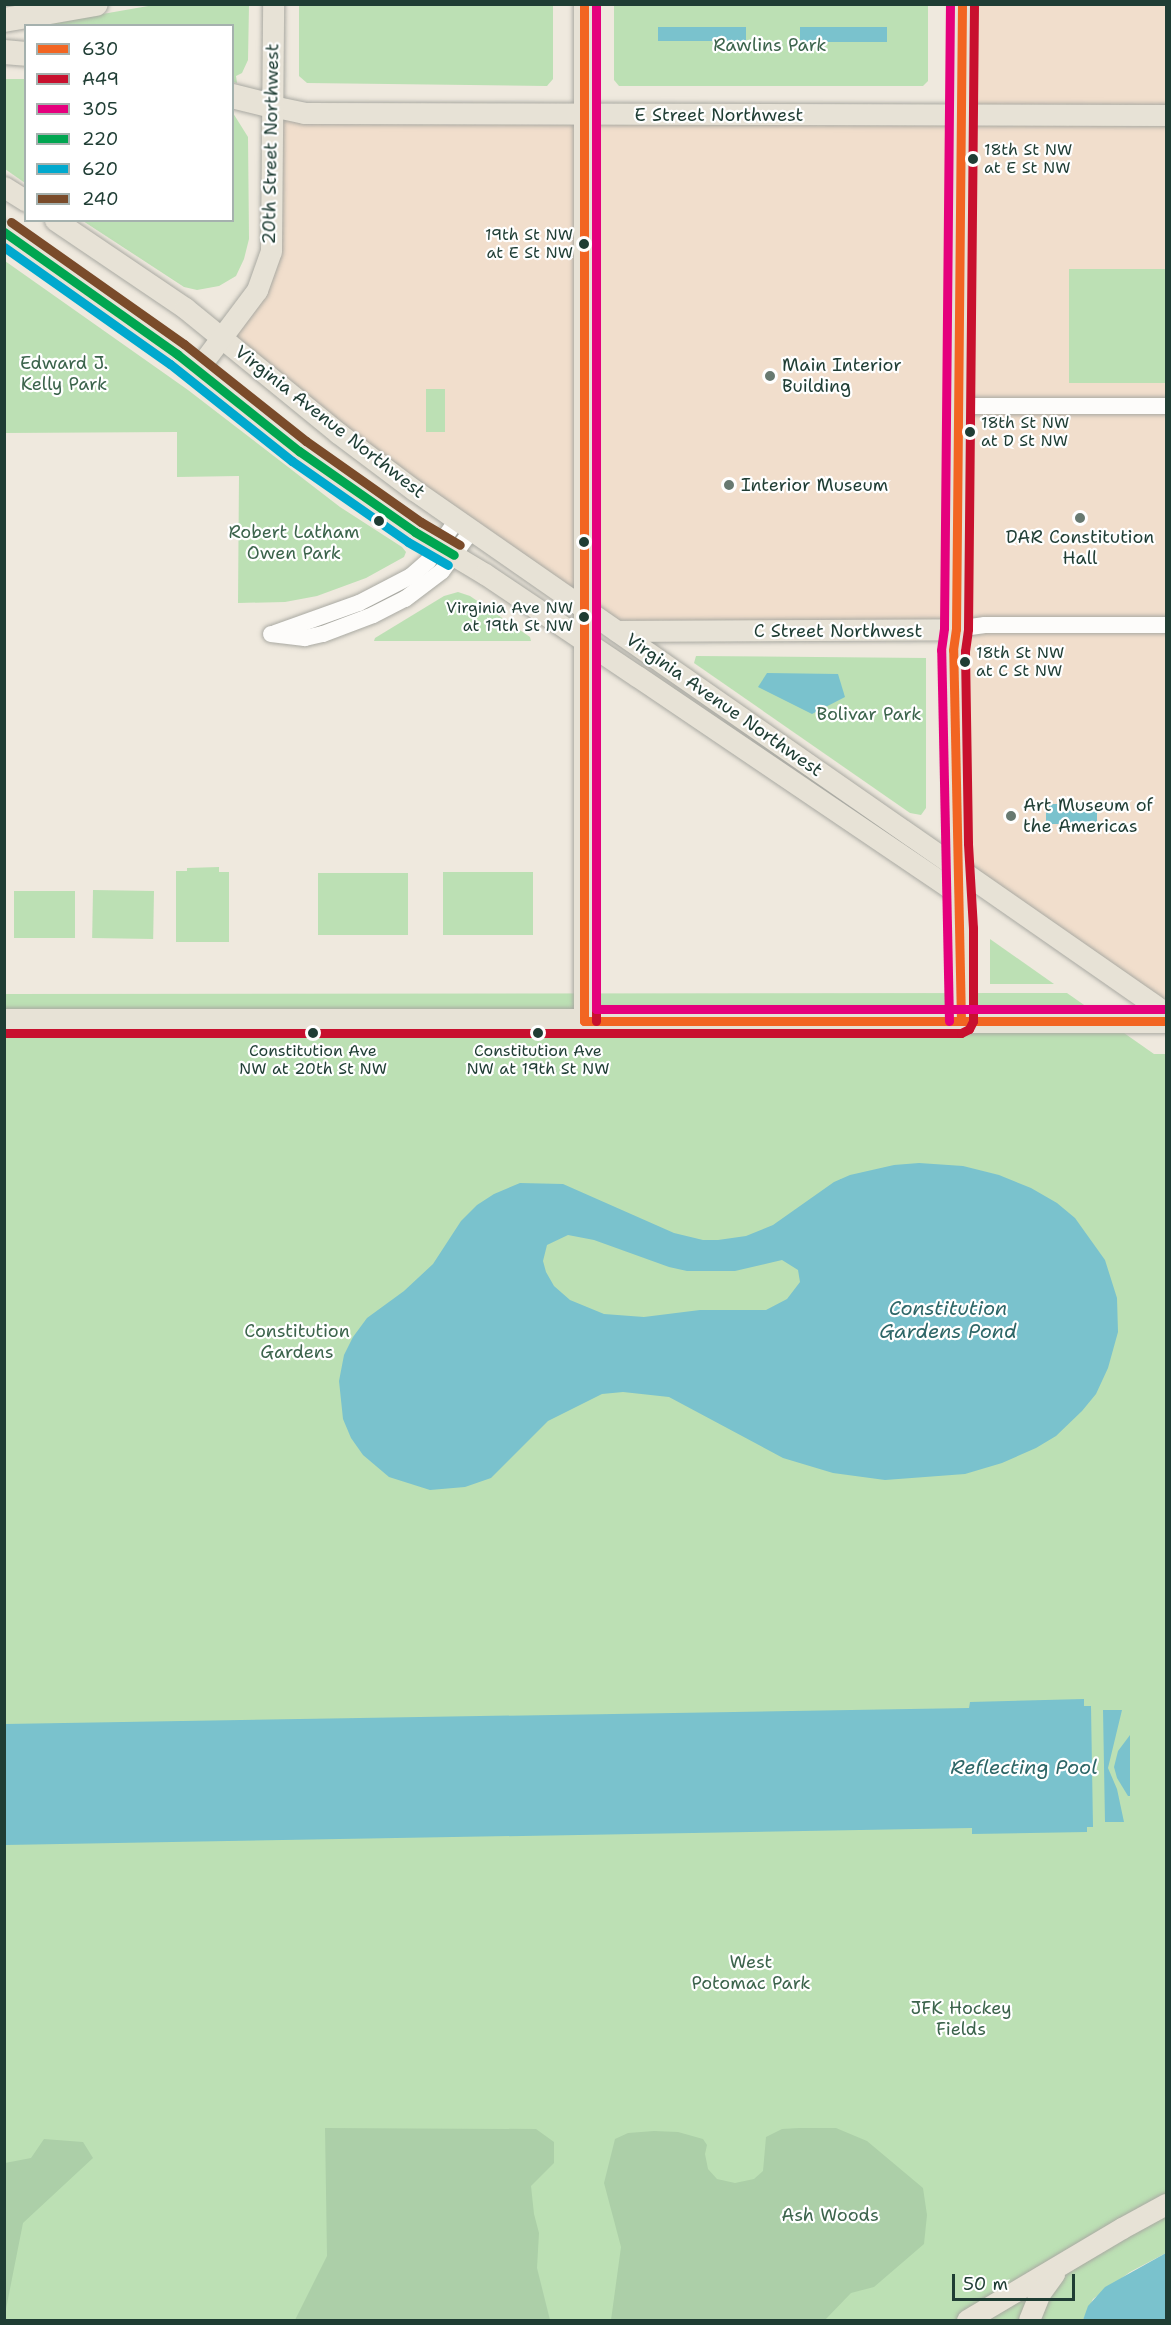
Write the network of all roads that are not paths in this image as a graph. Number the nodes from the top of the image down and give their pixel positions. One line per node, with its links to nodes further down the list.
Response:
1 (96, 4): 5 (highway)
2 (273, 4): 9 (main road, 20th Street Northwest)
3 (585, 4): 10 (main road)
4 (962, 4): 12 (main road)
5 (4, 20)
6 (4, 52): 7 (highway)
7 (24, 54)
8 (234, 96): 9 (highway)
9 (272, 106): 10 (main road, E Street Northwest); 17 (main road, 20th Street Northwest)
10 (584, 114): 12 (main road, E Street Northwest); 23 (main road)
11 (1167, 115): 12 (main road, E Street Northwest)
12 (962, 116): 19 (main road)
13 (4, 187): 14 (main road)
14 (24, 200)
15 (58, 222): 17 (main road, Virginia Avenue Northwest)
16 (4, 232): 18 (main road, Virginia Avenue Northwest)
17 (223, 338): 18 (main road, 20th Street Northwest); 21 (main road, Virginia Avenue Northwest)
18 (197, 370): 22 (main road, Virginia Avenue Northwest)
19 (958, 406): 20 (street); 25 (main road)
20 (1167, 406)
21 (464, 525): 22 (street); 23 (main road, Virginia Avenue Northwest)
22 (447, 551): 22 (street); 27 (main road, Virginia Avenue Northwest)
23 (583, 607): 26 (main road, Virginia Avenue Northwest); 27 (main road)
24 (1167, 625): 25 (street, C Street Northwest)
25 (956, 629): 26 (main road, C Street Northwest); 28 (main road)
26 (617, 631): 28 (main road, Virginia Avenue Northwest)
27 (583, 640): 29 (main road, Virginia Avenue Northwest); 32 (main road)
28 (957, 867): 29 (main road); 30 (main road, Virginia Avenue Northwest)
29 (959, 894): 33 (main road)
30 (1167, 1013)
31 (4, 1021): 32 (highway)
32 (584, 1021): 33 (highway)
33 (961, 1021): 34 (highway)
34 (1167, 1021)
35 (1167, 2204): 36 (main road)
36 (1064, 2263): 37 (main road); 38 (main road)
37 (968, 2320)
38 (1029, 2320)

